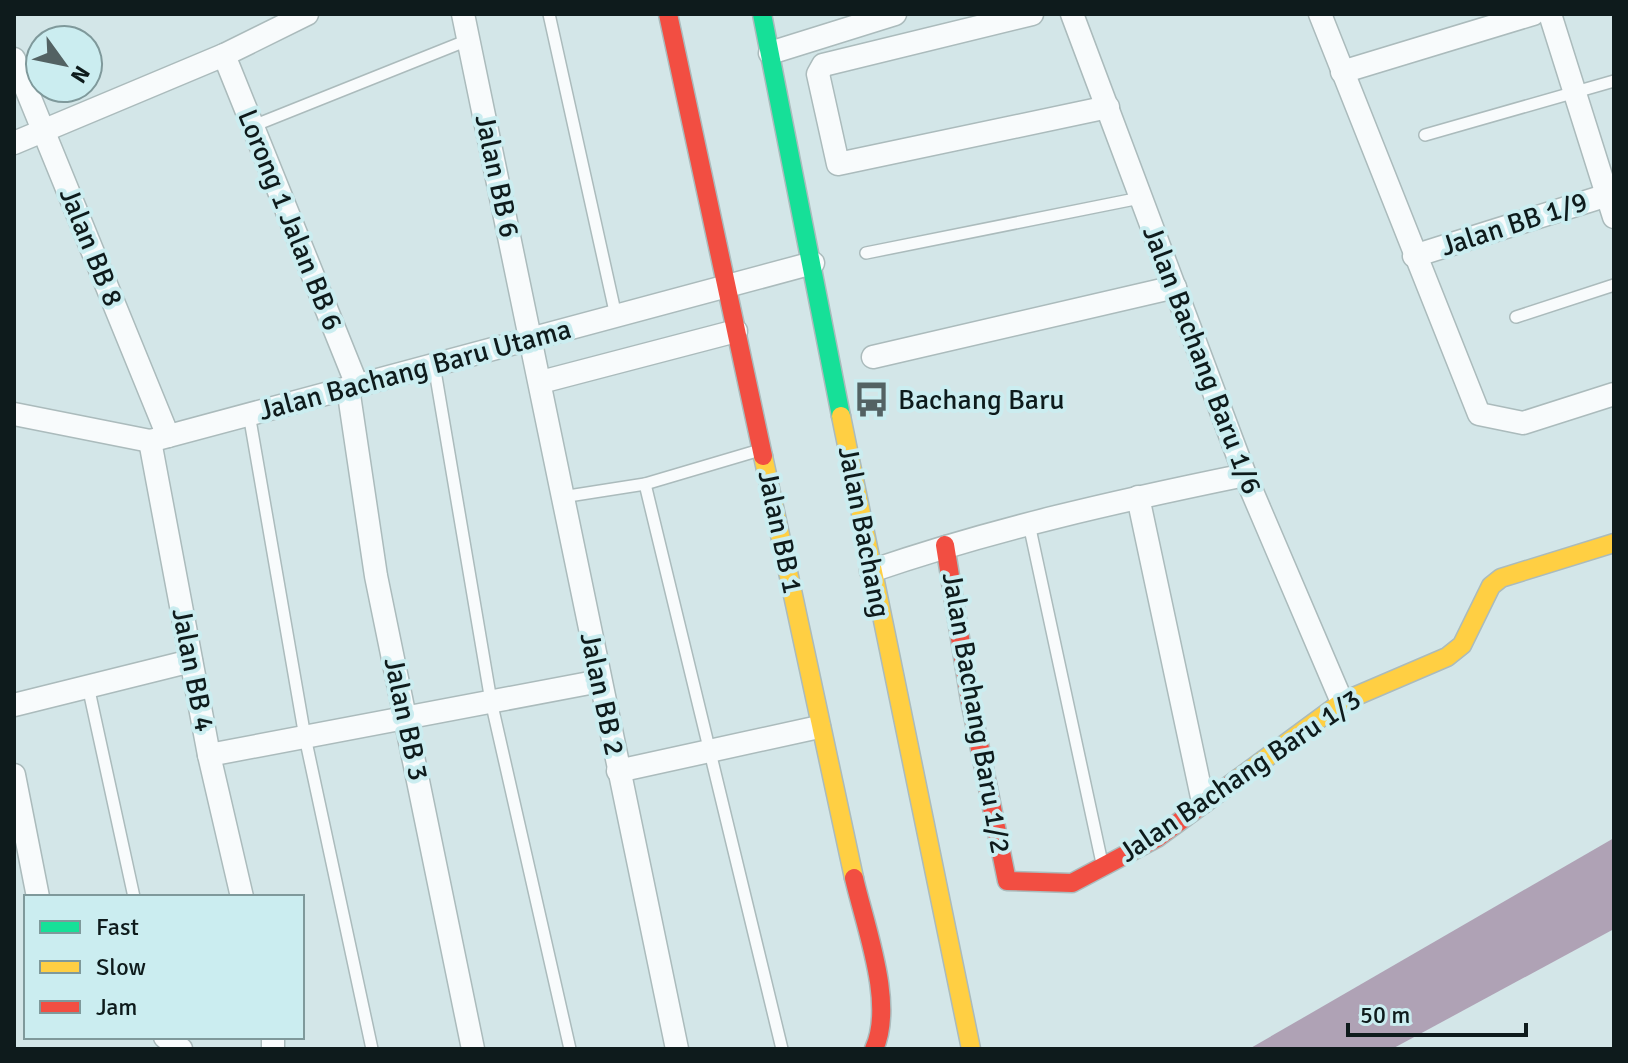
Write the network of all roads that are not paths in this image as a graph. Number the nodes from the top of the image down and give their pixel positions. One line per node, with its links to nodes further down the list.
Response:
1 (307, 14): 14 (street)
2 (463, 14): 12 (street, Jalan BB 6)
3 (549, 14): 33 (lane)
4 (668, 14): 30 (street, Jalan BB 1)
5 (762, 14): 13 (street, Jalan Bachang)
6 (895, 14): 13 (street)
7 (1032, 14): 19 (street)
8 (1072, 14): 19 (street, Jalan Bachang Baru 1/6)
9 (1320, 14): 16 (street)
10 (1533, 14): 16 (street)
11 (1550, 14): 18 (street)
12 (468, 40): 20 (lane); 36 (street, Jalan BB 6)
13 (770, 53): 29 (street, Jalan Bachang)
14 (224, 55): 20 (street, Lorong 1 Jalan BB 6); 21 (street)
15 (14, 59): 21 (street, Jalan BB 8)
16 (1342, 72): 28 (street)
17 (1614, 81): 18 (lane)
18 (1574, 92): 22 (lane); 24 (street)
19 (1108, 107): 25 (street, Jalan Bachang Baru 1/6)
20 (253, 126): 40 (street, Lorong 1 Jalan BB 6)
21 (44, 131): 23 (street); 44 (street, Jalan BB 8)
22 (1425, 135)
23 (14, 143)
24 (1610, 194): 26 (street); 28 (street, Jalan BB 1/9)
25 (1140, 198): 27 (lane); 32 (street, Jalan Bachang Baru 1/6)
26 (1614, 217)
27 (866, 253)
28 (1414, 256): 41 (street)
29 (813, 263): 30 (street, Jalan Bachang Baru Utama); 53 (street, Jalan Bachang)
30 (729, 285): 33 (street, Jalan Bachang Baru Utama); 35 (street, Jalan BB 1)
31 (1614, 285): 34 (lane)
32 (1175, 287): 37 (street); 46 (street, Jalan Bachang Baru 1/6)
33 (616, 316): 36 (street, Jalan Bachang Baru Utama)
34 (1516, 317)
35 (736, 331): 39 (street); 45 (street, Jalan BB 1)
36 (532, 338): 38 (street, Jalan Bachang Baru Utama); 39 (street, Jalan BB 2)
37 (873, 357)
38 (434, 365): 40 (street, Jalan Bachang Baru Utama); 57 (lane)
39 (541, 382): 48 (street, Jalan BB 2)
40 (352, 387): 43 (street, Jalan Bachang Baru Utama); 60 (street, Jalan BB 3)
41 (1614, 394)
42 (14, 414): 44 (street, Jalan Bachang Baru Utama)
43 (249, 414): 44 (street, Jalan Bachang Baru Utama); 62 (lane)
44 (159, 439): 54 (street, Jalan BB 4)
45 (762, 450): 47 (lane); 61 (street, Jalan BB 1)
46 (1245, 475): 49 (street); 58 (street, Jalan Bachang Baru 1/6)
47 (645, 484): 48 (lane); 63 (lane)
48 (562, 497): 55 (street, Jalan BB 2)
49 (1138, 497): 50 (street); 67 (street)
50 (1029, 524): 52 (street); 68 (lane)
51 (1614, 543): 58 (street, Jalan Bachang Baru 1/3)
52 (945, 545): 53 (street); 69 (street, Jalan Bachang Baru 1/2)
53 (871, 571): 79 (street, Jalan Bachang)
54 (191, 661): 56 (street); 64 (street, Jalan BB 4)
55 (600, 681): 57 (street); 65 (street, Jalan BB 2)
56 (88, 686): 59 (street); 71 (lane)
57 (491, 701): 60 (street); 75 (lane)
58 (1342, 702): 67 (street, Jalan Bachang Baru 1/3)
59 (14, 705)
60 (405, 718): 62 (street); 74 (street, Jalan BB 3)
61 (819, 727): 63 (street); 78 (street, Jalan BB 1)
62 (305, 737): 64 (street); 73 (lane)
63 (712, 750): 65 (street); 77 (lane)
64 (209, 755): 72 (street, Jalan BB 4)
65 (618, 771): 76 (street, Jalan BB 2)
66 (14, 775): 70 (street)
67 (1203, 802): 68 (street, Jalan Bachang Baru 1/3)
68 (1103, 867): 69 (street, Jalan Bachang Baru 1/3)
69 (1007, 881)
70 (38, 895)
71 (134, 895)
72 (242, 895)
73 (372, 1049)
74 (473, 1049)
75 (570, 1049)
76 (677, 1049)
77 (782, 1049)
78 (874, 1049)
79 (971, 1049)

